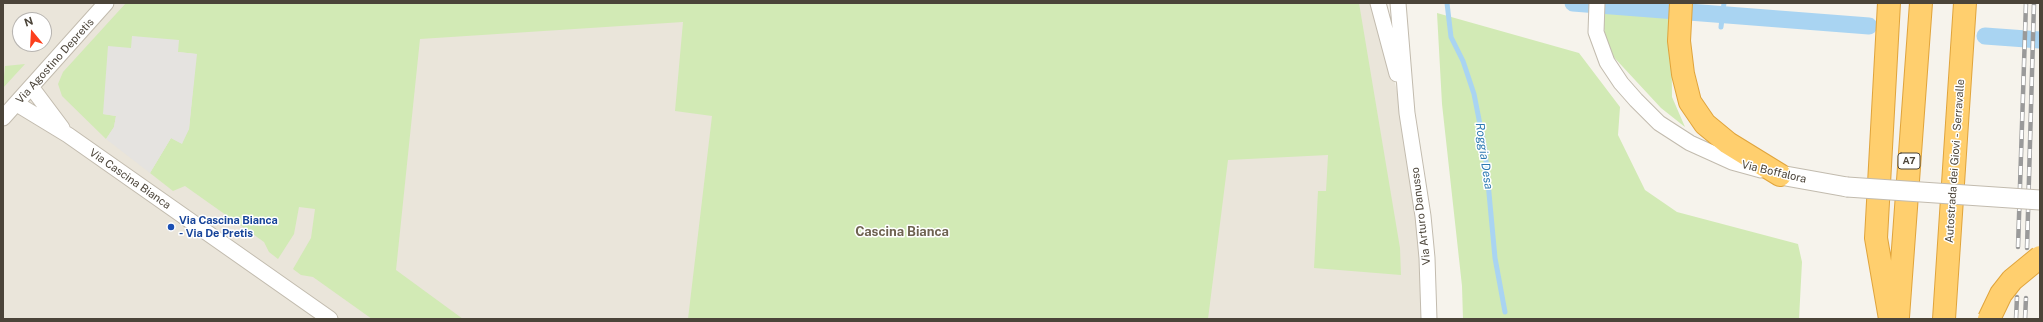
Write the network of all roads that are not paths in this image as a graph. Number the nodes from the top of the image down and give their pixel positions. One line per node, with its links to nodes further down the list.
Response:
1 (106, 3): 9 (street, Via Agostino Depretis)
2 (1378, 3): 11 (street, Via Arturo Danusso)
3 (1398, 3): 11 (street, Via Arturo Danusso)
4 (1597, 3): 14 (street, Via Boffalora)
5 (1681, 3): 14 (highway)
6 (1889, 3): 19 (highway)
7 (1921, 3): 20 (highway, A7)
8 (1965, 3): 21 (highway, Autostrada dei Giovi - Serravalle)
9 (32, 88): 10 (street, Via Agostino Depretis); 13 (street, Via Cascina Bianca)
10 (17, 104): 12 (street, Via Agostino Depretis); 13 (street, Via Cascina Bianca)
11 (1407, 113): 18 (street, Via Arturo Danusso)
12 (3, 118)
13 (68, 135): 17 (street, Via Cascina Bianca)
14 (1780, 175): 15 (street, Via Boffalora, bridge)
15 (2040, 200)
16 (2040, 257): 22 (highway, bridge)
17 (330, 319)
18 (1428, 319)
19 (1890, 319)
20 (1898, 319)
21 (1944, 319)
22 (1989, 319)

